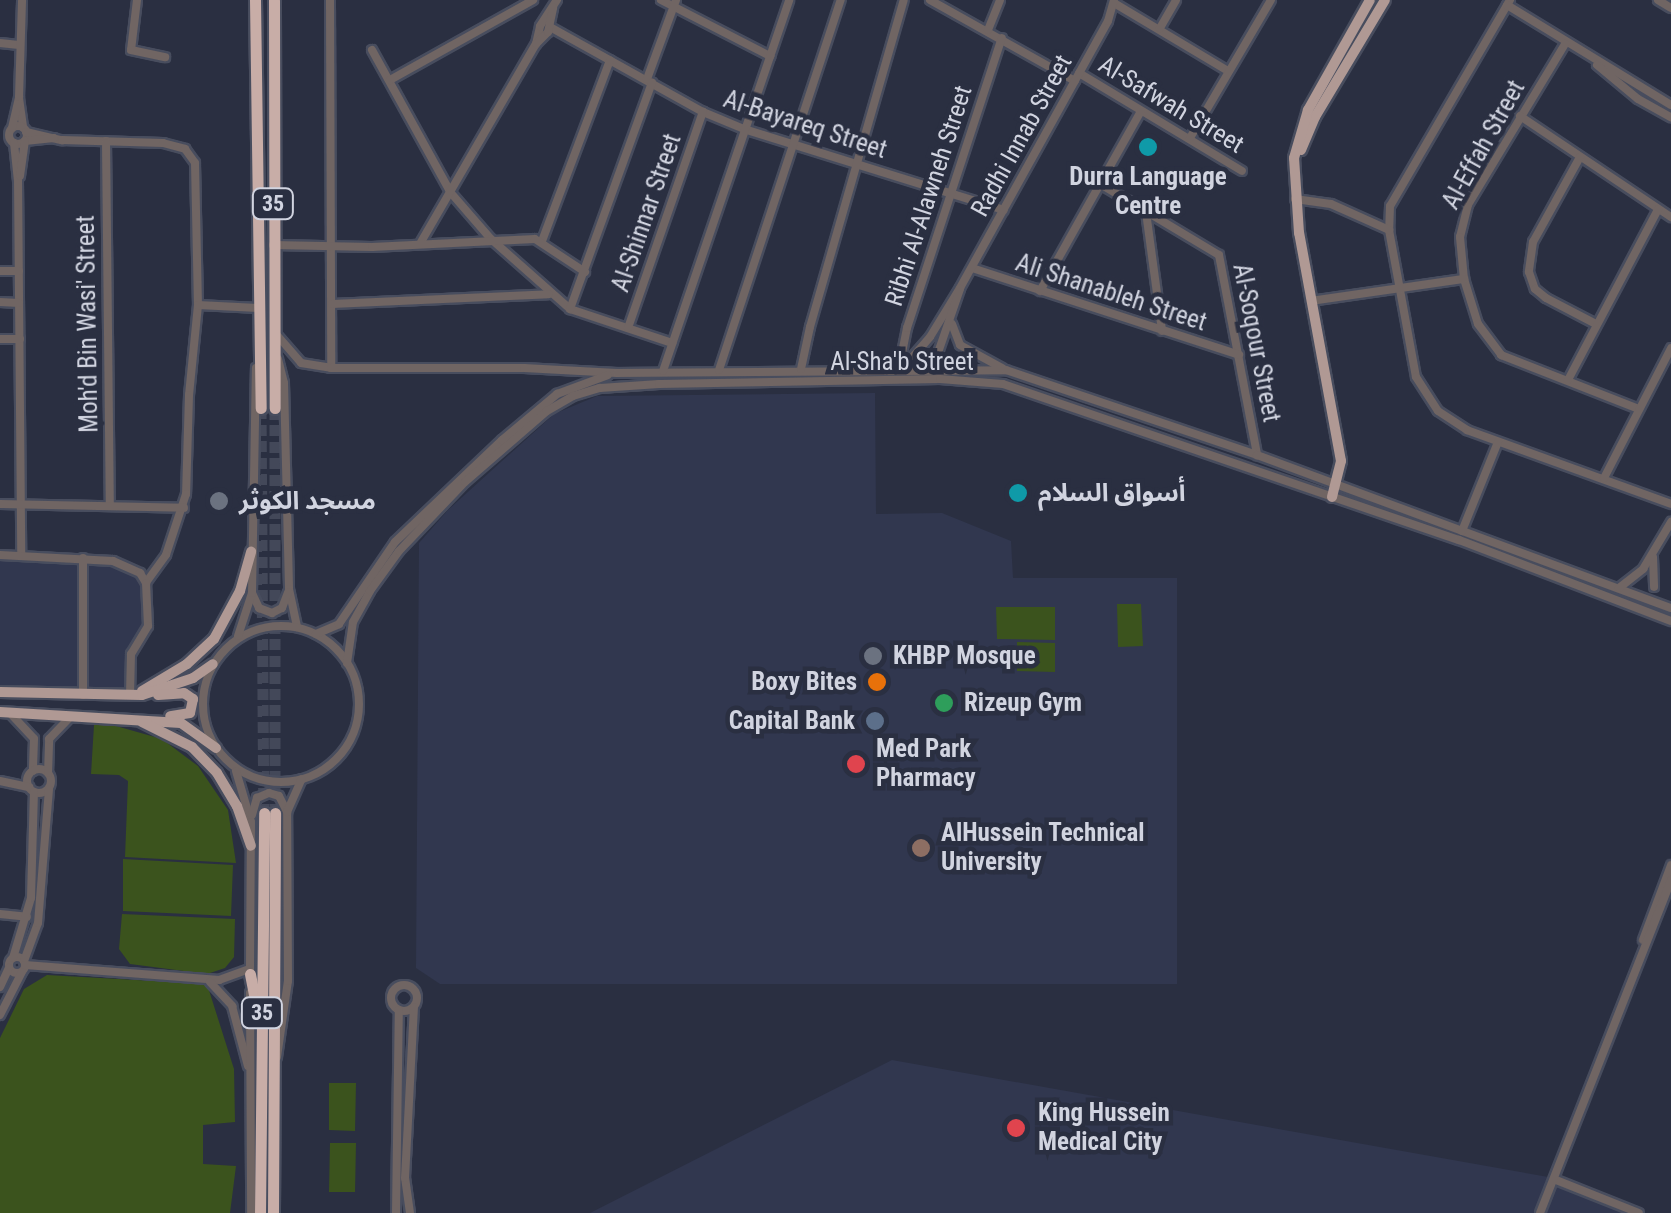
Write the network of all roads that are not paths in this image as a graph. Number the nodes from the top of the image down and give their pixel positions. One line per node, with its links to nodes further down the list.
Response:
1 (22, 0): 32 (street)
2 (137, 0): 35 (street)
3 (254, 0): 90 (highway, 35)
4 (274, 0): 74 (highway, 35)
5 (330, 0): 75 (street)
6 (532, 0): 22 (street); 22 (street); 40 (street)
7 (660, 0): 21 (street)
8 (788, 0): 34 (street)
9 (841, 0): 56 (street)
10 (904, 0): 58 (street)
11 (930, 0): 27 (street, Al-Safwah Street)
12 (1000, 0): 27 (street)
13 (1134, 0): 24 (street)
14 (1176, 0): 26 (street)
15 (1272, 0): 38 (street)
16 (1370, 0): 59 (main road)
17 (1385, 0): 59 (main road)
18 (1658, 0): 23 (street)
19 (1114, 1): 24 (street); 39 (street, Radhi Innab Street)
20 (1509, 2): 31 (street); 70 (street)
21 (674, 4): 34 (street); 41 (street)
22 (553, 6): 25 (street); 30 (street)
23 (1671, 8)
24 (1128, 10): 26 (street)
25 (550, 28): 30 (street); 37 (street, Al-Bayareq Street)
26 (1160, 28): 38 (street)
27 (988, 30): 28 (street, Al-Safwah Street)
28 (1002, 38): 39 (street, Al-Safwah Street); 64 (street, Ribhi Al-Alawneh Street)
29 (0, 43): 32 (street)
30 (536, 44): 63 (street)
31 (1565, 44): 36 (street); 46 (street, Al-Effah Street)
32 (19, 45): 42 (street)
33 (372, 50): 40 (street)
34 (770, 56): 49 (street)
35 (165, 57)
36 (1590, 59): 43 (street); 47 (street)
37 (610, 60): 41 (street, Al-Bayareq Street); 72 (street)
38 (1228, 71): 52 (street)
39 (1077, 77): 44 (street, Al-Safwah Street); 67 (street, Radhi Innab Street)
40 (390, 80): 63 (street)
41 (649, 81): 45 (street, Al-Bayareq Street); 79 (street)
42 (19, 97): 48 (street); 51 (street)
43 (1671, 105)
44 (1142, 111): 52 (street, Al-Safwah Street); 62 (street)
45 (704, 112): 49 (street, Al-Bayareq Street); 94 (street, Al-Shinnar Street)
46 (1520, 116): 57 (street); 80 (street, Al-Effah Street)
47 (1671, 118)
48 (12, 129): 50 (street); 51 (street); 54 (street)
49 (744, 129): 56 (street, Al-Bayareq Street); 99 (street)
50 (0, 132)
51 (25, 135): 54 (street); 55 (street); 61 (street)
52 (1190, 138): 60 (street, Al-Safwah Street)
53 (0, 140): 54 (street)
54 (12, 142): 61 (street)
55 (106, 142): 89 (street); 127 (street, Moh'd Bin Wasi' Street)
56 (793, 144): 58 (street, Al-Bayareq Street); 107 (street)
57 (1580, 157): 66 (street); 93 (street)
58 (857, 164): 64 (street, Al-Bayareq Street); 109 (street)
59 (1295, 165): 65 (main road)
60 (1242, 171)
61 (18, 180): 78 (street)
62 (1102, 184): 68 (street, Al-Soqour Street); 83 (street)
63 (451, 192): 71 (street); 73 (street)
64 (950, 193): 67 (street, Al-Bayareq Street); 106 (street, Ribhi Al-Alawneh Street)
65 (1294, 199): 70 (street); 85 (main road)
66 (1658, 208): 69 (street); 93 (street)
67 (1004, 210): 76 (street, Radhi Innab Street)
68 (1146, 212): 95 (street); 103 (street, Al-Soqour Street)
69 (1671, 216)
70 (1389, 230): 82 (street)
71 (491, 238): 72 (street); 73 (street); 84 (street)
72 (542, 241): 79 (street)
73 (421, 242): 75 (street)
74 (278, 244): 75 (street); 96 (highway, 35)
75 (332, 246): 88 (street)
76 (972, 268): 81 (street, Radhi Innab Street); 83 (street, Ali Shanableh Street)
77 (0, 271): 78 (street)
78 (19, 271): 87 (street)
79 (585, 272): 91 (street)
80 (1464, 279): 82 (street); 114 (street, Al-Effah Street)
81 (960, 288): 92 (street, Radhi Innab Street); 106 (street, Radhi Innab Street)
82 (1399, 290): 85 (street); 119 (street)
83 (1040, 291): 95 (street, Ali Shanableh Street)
84 (549, 294): 88 (street); 91 (street)
85 (1311, 301): 122 (main road)
86 (0, 302): 87 (street)
87 (19, 302): 98 (street)
88 (332, 304): 105 (street)
89 (198, 305): 90 (street); 128 (street)
90 (258, 308): 101 (highway, 35)
91 (570, 309): 94 (street)
92 (952, 318): 104 (street, Radhi Innab Street); 110 (street)
93 (1596, 324): 114 (street)
94 (628, 328): 99 (street)
95 (1162, 331): 103 (street, Ali Shanableh Street)
96 (276, 334): 102 (highway, 35); 105 (street, Al-Sha'b Street)
97 (0, 339): 98 (street)
98 (20, 339): 125 (street)
99 (672, 343): 111 (street)
100 (1671, 348): 118 (street)
101 (260, 354): 116 (highway, 35); 132 (street)
102 (276, 354): 117 (highway, 35); 140 (street)
103 (1239, 356): 120 (street, Al-Soqour Street)
104 (933, 367): 106 (street, Al-Sha'b Street); 110 (street, Al-Sha'b Street); 113 (street, Radhi Innab Street)
105 (331, 368): 112 (street, Al-Sha'b Street)
106 (901, 368): 109 (street, Al-Sha'b Street)
107 (719, 370): 108 (street, Al-Sha'b Street); 111 (street, Al-Sha'b Street)
108 (751, 370): 109 (street, Al-Sha'b Street); 115 (street)
109 (802, 370)
110 (1006, 370): 120 (street, Al-Sha'b Street)
111 (662, 371): 112 (street, Al-Sha'b Street)
112 (617, 373): 145 (street, Al-Sha'b Street)
113 (930, 380): 115 (street, Al-Sha'b Street); 123 (street, Al-Sha'b Street)
114 (1568, 380): 118 (street, Al-Effah Street)
115 (751, 384): 147 (street, Al-Sha'b Street)
116 (261, 408)
117 (275, 408)
118 (1639, 409): 121 (street)
119 (1498, 442): 121 (street); 130 (street)
120 (1257, 455): 122 (street, Al-Sha'b Street)
121 (1604, 478): 126 (street)
122 (1336, 485): 123 (main road); 130 (street, Al-Sha'b Street)
123 (1332, 497): 131 (street, Al-Sha'b Street)
124 (0, 504): 125 (street)
125 (22, 504): 127 (street); 135 (street)
126 (1671, 504)
127 (110, 506): 128 (street)
128 (184, 508): 137 (street)
129 (1671, 522): 133 (street)
130 (1462, 530): 131 (street); 139 (street, Al-Sha'b Street)
131 (1459, 540): 143 (street, Al-Sha'b Street)
132 (251, 552): 141 (street); 150 (main road)
133 (1653, 554): 138 (street); 139 (street)
134 (0, 555): 135 (street)
135 (21, 555): 136 (street)
136 (83, 558): 137 (street); 151 (street)
137 (146, 582): 150 (street)
138 (1654, 587)
139 (1619, 588): 142 (street, Al-Sha'b Street)
140 (289, 589): 141 (street); 144 (street)
141 (252, 593): 146 (street)
142 (1671, 608)
143 (1671, 621)
144 (297, 628): 145 (street); 146 (street)
145 (316, 634): 147 (street)
146 (231, 643): 148 (street)
147 (348, 663): 160 (street)
148 (213, 664): 150 (main road); 156 (street)
149 (0, 692): 151 (main road)
150 (135, 695): 151 (main road); 154 (main road)
151 (84, 696)
152 (5, 712): 153 (main road); 158 (street)
153 (72, 715): 154 (main road); 159 (street)
154 (102, 716): 155 (main road)
155 (132, 719): 156 (main road); 166 (main road)
156 (216, 748): 157 (street)
157 (234, 767): 160 (street); 165 (street)
158 (30, 773): 159 (street); 161 (street); 163 (street)
159 (48, 773): 162 (street)
160 (302, 780): 164 (street)
161 (4, 781): 163 (street)
162 (49, 789): 163 (street); 172 (street)
163 (31, 790): 170 (street)
164 (275, 813): 165 (street); 179 (highway, 35); 183 (highway, 35)
165 (251, 822): 166 (street)
166 (251, 846): 173 (street)
167 (1671, 865): 180 (street)
168 (1671, 880): 180 (street)
169 (0, 914): 170 (street)
170 (28, 917): 171 (street)
171 (7, 964): 172 (street); 172 (street); 175 (street)
172 (23, 966): 174 (street); 178 (street)
173 (250, 972): 174 (street); 179 (highway)
174 (201, 978): 179 (street)
175 (0, 987)
176 (414, 1007): 177 (street); 177 (street); 185 (street)
177 (399, 1010): 184 (street)
178 (0, 1015)
179 (256, 1068): 181 (street); 182 (highway, 35)
180 (1553, 1182): 186 (street); 187 (street); 188 (street)
181 (250, 1213)
182 (260, 1213)
183 (273, 1213)
184 (396, 1213)
185 (410, 1213)
186 (1540, 1213)
187 (1628, 1213)
188 (1638, 1213)

